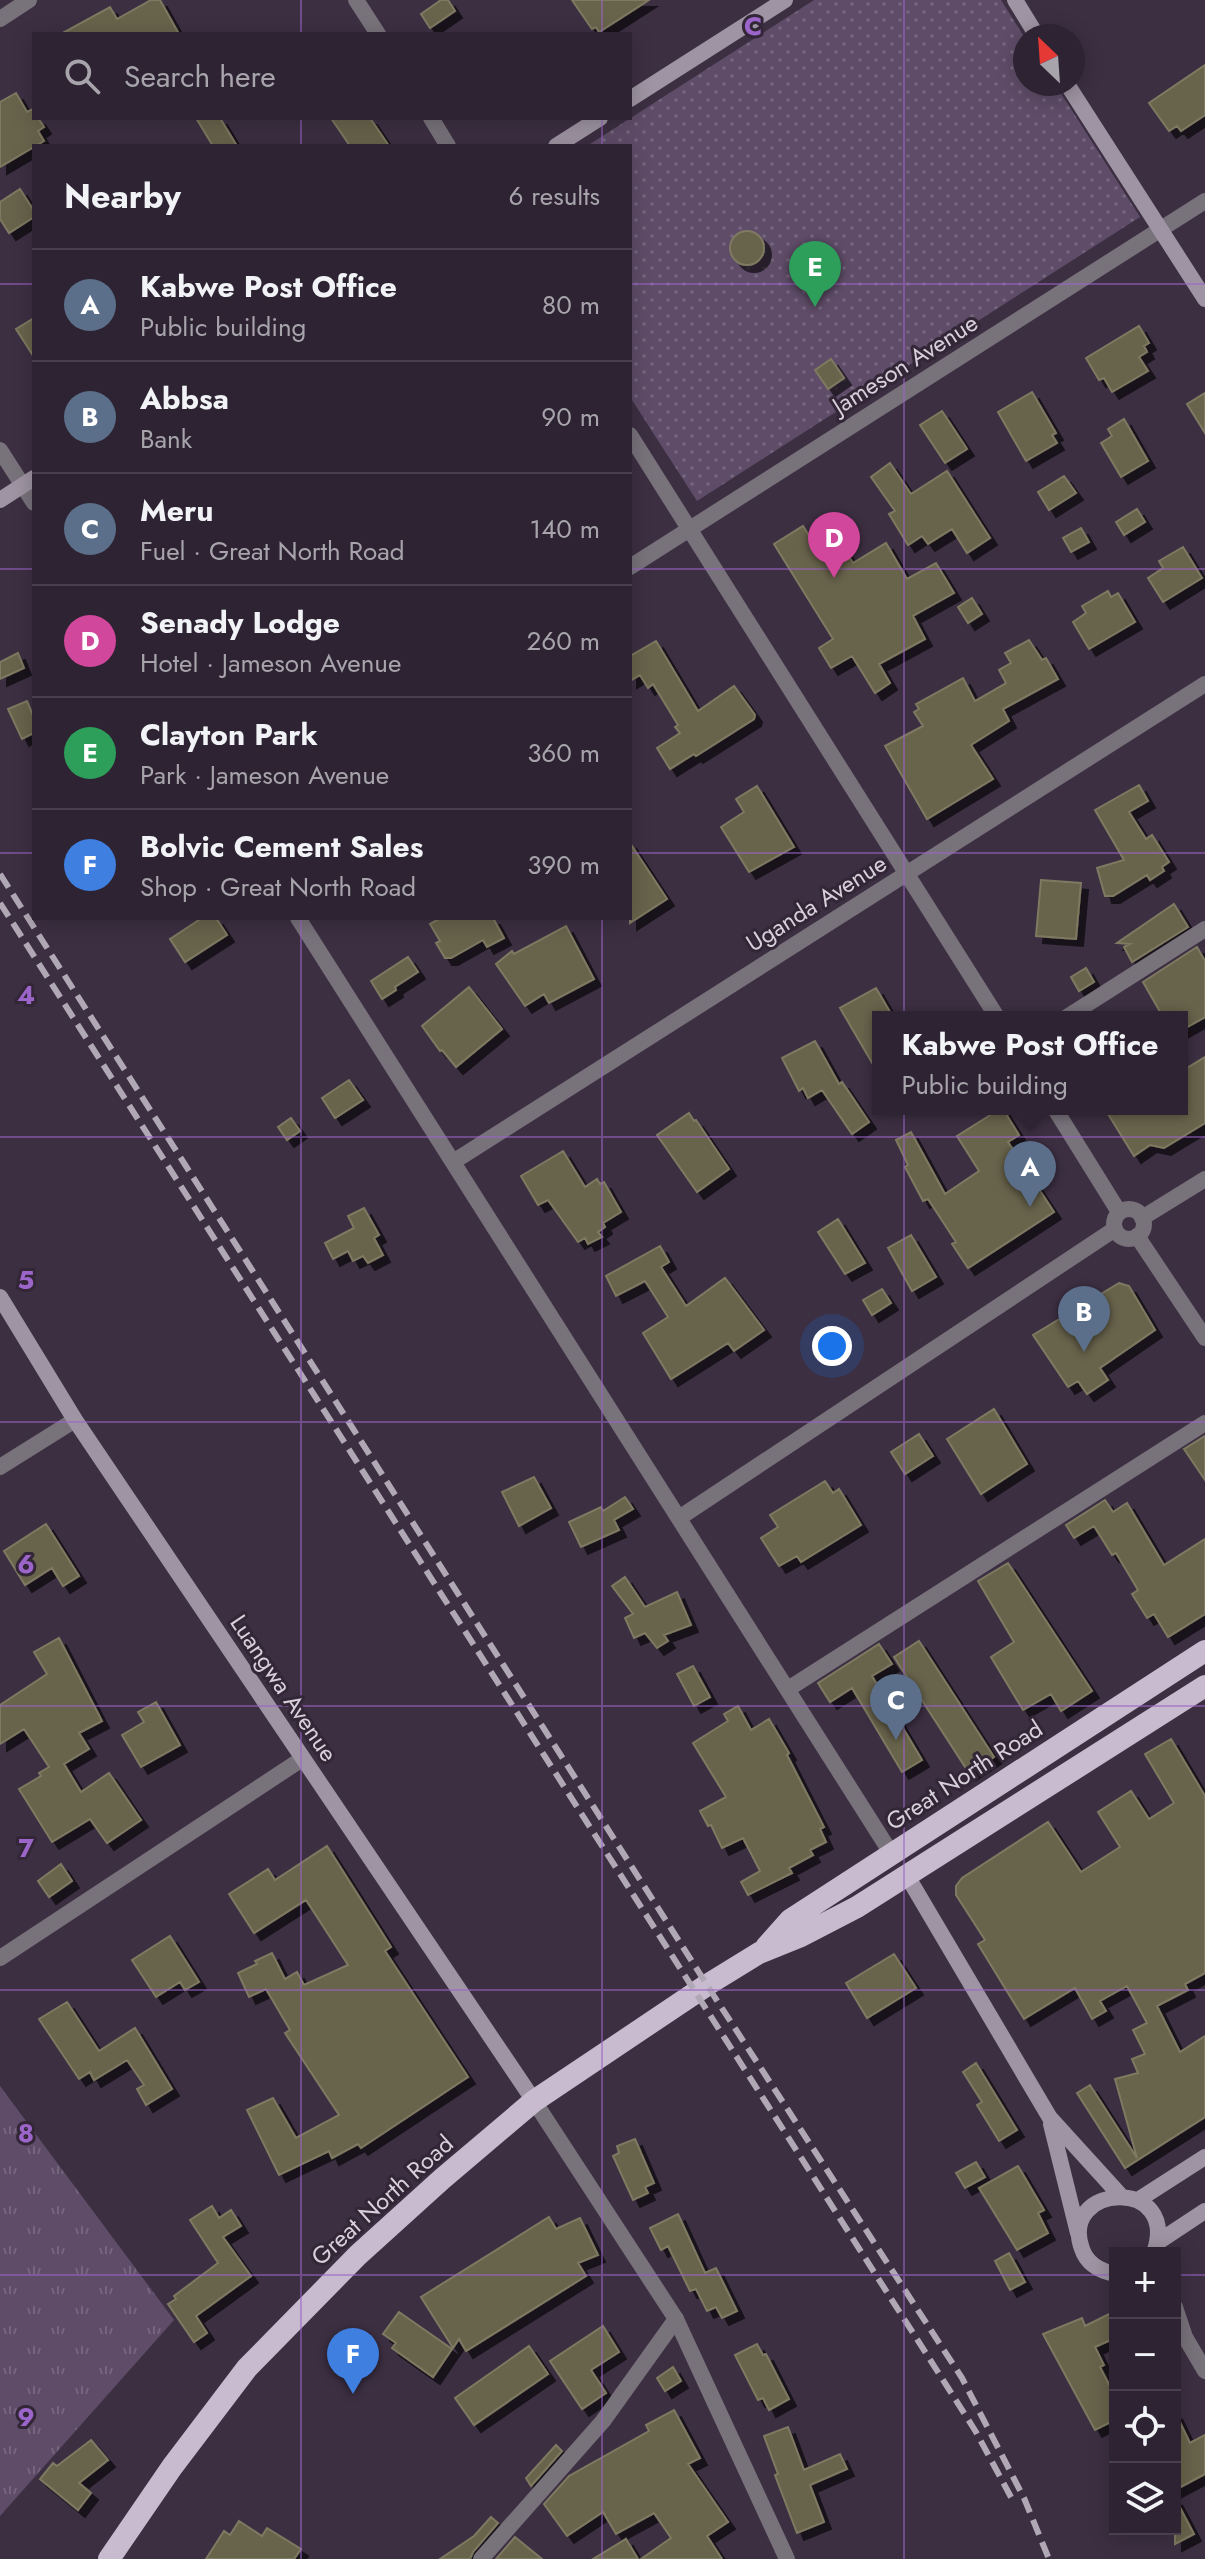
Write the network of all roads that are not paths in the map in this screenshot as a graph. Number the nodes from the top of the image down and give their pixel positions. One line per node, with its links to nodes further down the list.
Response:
1 (29, 0): 5 (street)
2 (356, 0): 7 (street)
3 (785, 0): 9 (main road)
4 (1015, 0): 6 (main road)
5 (0, 19)
6 (1030, 24)
7 (377, 32)
8 (1075, 96): 15 (main road)
9 (632, 98)
10 (432, 120): 12 (street)
11 (597, 120): 13 (main road)
12 (447, 144)
13 (559, 144)
14 (1205, 201): 15 (street, Jameson Avenue)
15 (1159, 230): 16 (main road); 21 (street, Jameson Avenue)
16 (1205, 299)
17 (632, 438): 21 (street)
18 (0, 450): 19 (street)
19 (28, 482): 20 (main road)
20 (0, 500)
21 (689, 529): 22 (street, Jameson Avenue); 24 (street)
22 (632, 566)
23 (1205, 684): 24 (street, Uganda Avenue)
24 (907, 874): 27 (street); 30 (street, Uganda Avenue)
25 (299, 920): 30 (street)
26 (1205, 929): 28 (street)
27 (993, 1011)
28 (1076, 1011)
29 (1059, 1115): 32 (street)
30 (453, 1162): 41 (street)
31 (1205, 1179): 33 (street)
32 (1119, 1212): 33 (street); 34 (street)
33 (1142, 1218): 35 (street)
34 (1115, 1229): 35 (street); 41 (street)
35 (1137, 1236): 37 (street)
36 (0, 1297): 38 (main road, Luangwa Avenue)
37 (1205, 1338)
38 (75, 1420): 40 (street); 45 (main road, Luangwa Avenue)
39 (1205, 1423): 44 (street)
40 (0, 1467)
41 (679, 1518): 44 (street)
42 (1205, 1651): 46 (highway, Great North Road)
43 (1205, 1686): 47 (highway, Great North Road)
44 (788, 1689): 46 (street)
45 (302, 1759): 49 (street); 50 (main road, Luangwa Avenue)
46 (891, 1853): 48 (highway, Great North Road)
47 (906, 1874): 48 (highway, Great North Road); 51 (main road)
48 (759, 1953): 50 (highway, Great North Road)
49 (0, 1958)
50 (534, 2101): 60 (street); 63 (highway, Great North Road)
51 (1050, 2118): 53 (main road); 56 (main road)
52 (1205, 2157): 54 (main road)
53 (1120, 2195): 54 (main road); 56 (main road)
54 (1138, 2200): 57 (main road)
55 (1205, 2211): 58 (main road)
56 (1079, 2238): 59 (main road)
57 (1157, 2247)
58 (1160, 2247)
59 (1109, 2272)
60 (676, 2319): 64 (street); 65 (street)
61 (1181, 2334): 62 (street)
62 (1205, 2371)
63 (109, 2559)
64 (481, 2559)
65 (787, 2559)

